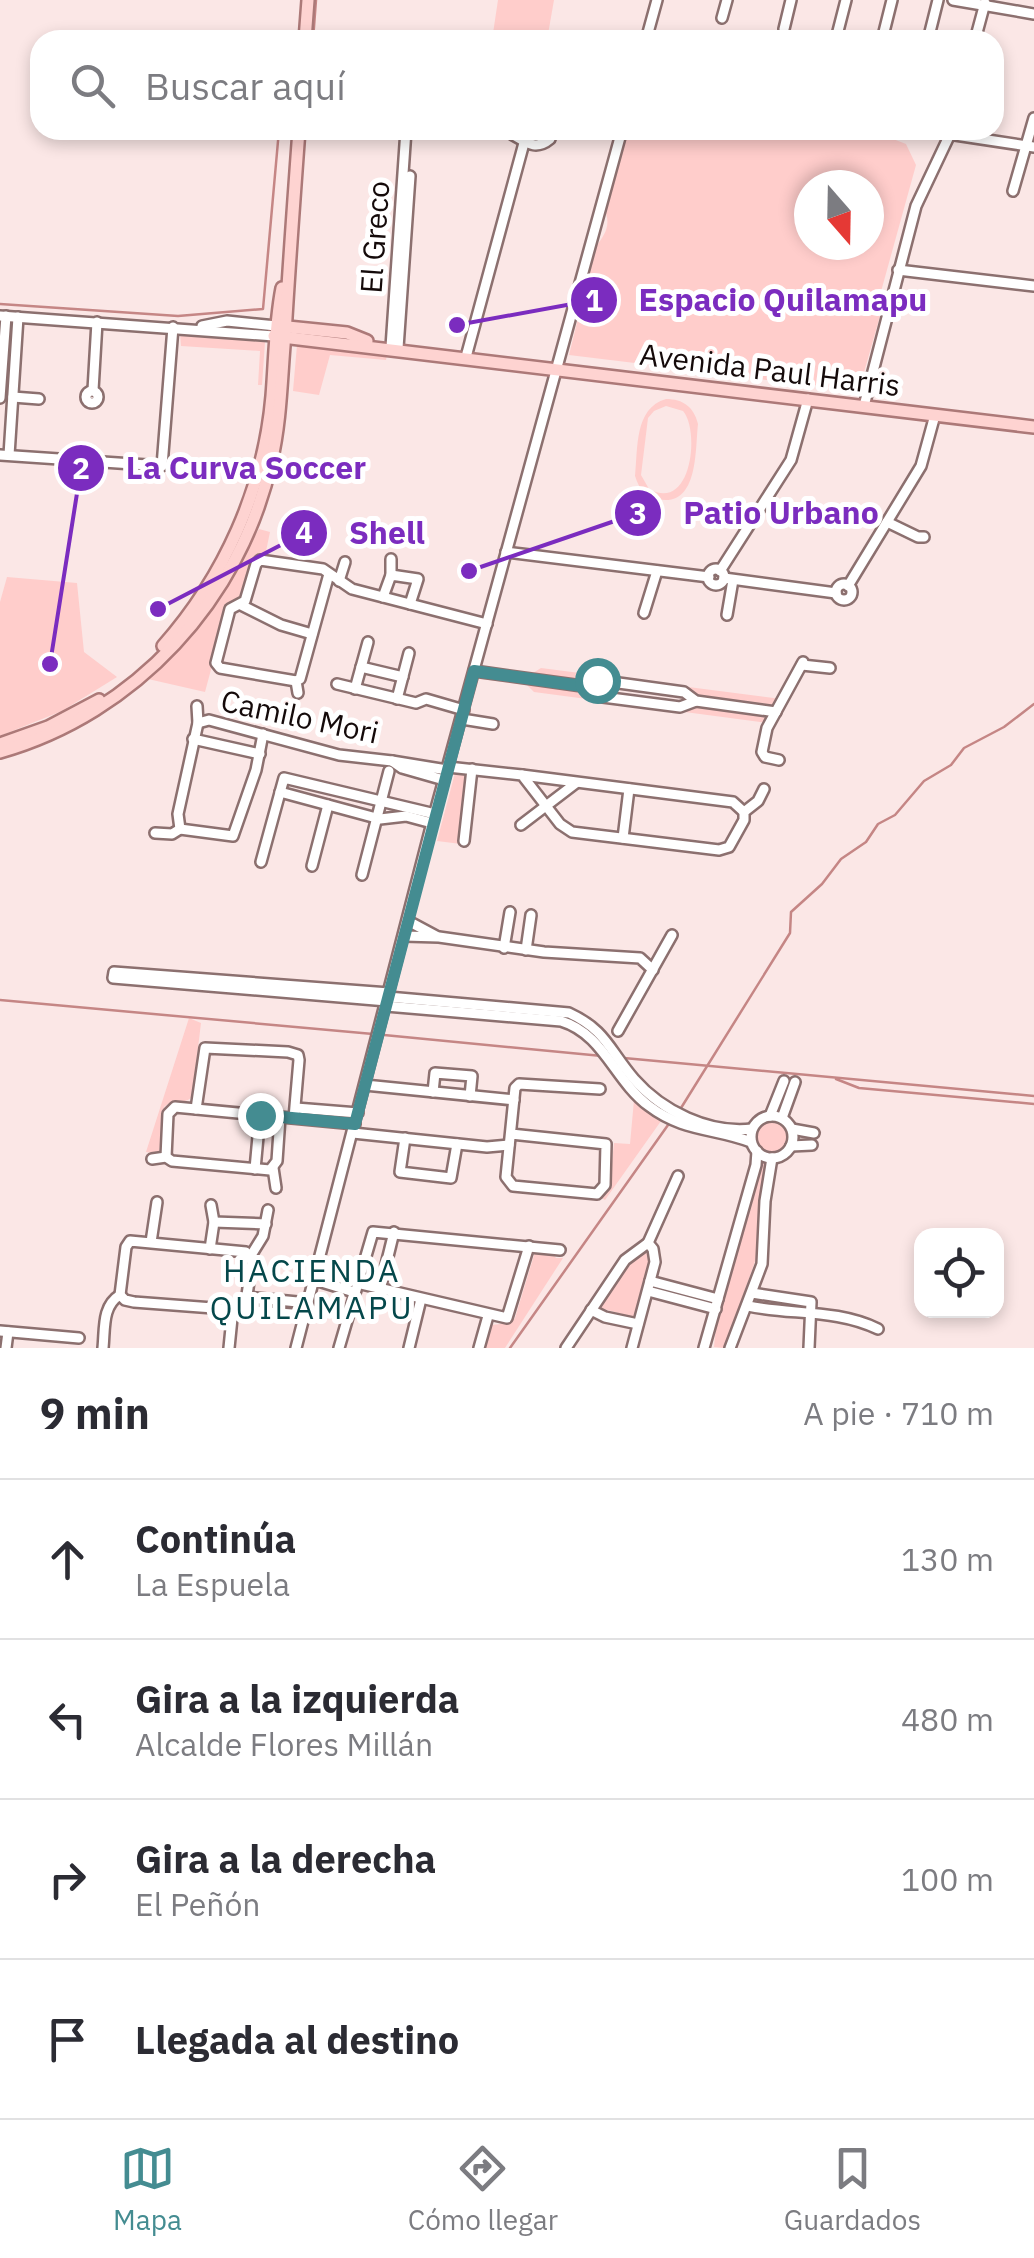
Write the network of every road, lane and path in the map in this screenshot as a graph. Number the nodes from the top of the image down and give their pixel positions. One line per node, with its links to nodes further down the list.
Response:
1 (308, 0): 13 (main road)
2 (657, 0): 14 (street)
3 (726, 0): 11 (street)
4 (791, 0): 12 (street)
5 (846, 0): 15 (street)
6 (892, 0): 16 (street)
7 (938, 0): 17 (street)
8 (953, 0): 9 (street)
9 (985, 3): 10 (street); 18 (street)
10 (1034, 14)
11 (722, 18)
12 (784, 29)
13 (306, 30)
14 (649, 30)
15 (838, 30)
16 (884, 30)
17 (930, 30)
18 (978, 30)
19 (1034, 118): 26 (street)
20 (298, 140): 34 (main road)
21 (411, 140): 35 (street, El Greco)
22 (523, 140): 36 (street)
23 (619, 140): 37 (street)
24 (947, 140): 28 (street)
25 (993, 140): 26 (street)
26 (1030, 147): 27 (street)
27 (1013, 191)
28 (898, 270): 29 (street); 43 (street)
29 (1034, 286)
30 (3, 316): 31 (street, Avenida Paul Harris); 39 (street)
31 (18, 317): 32 (street, Avenida Paul Harris); 40 (street)
32 (97, 322): 33 (street, Avenida Paul Harris); 38 (street)
33 (172, 327): 34 (street, Avenida Paul Harris); 46 (street)
34 (280, 331): 35 (main road, Avenida Paul Harris); 84 (main road); 85 (main road)
35 (390, 347): 36 (main road, Avenida Paul Harris)
36 (469, 357): 37 (main road, Avenida Paul Harris)
37 (557, 368): 42 (main road, Avenida Paul Harris); 49 (street)
38 (93, 390)
39 (0, 398)
40 (12, 398): 41 (street); 46 (street)
41 (39, 399)
42 (808, 400): 43 (main road, Avenida Paul Harris); 55 (street)
43 (864, 406): 44 (main road, Avenida Paul Harris)
44 (934, 415): 45 (main road, Avenida Paul Harris); 47 (street)
45 (1034, 428)
46 (4, 455)
47 (887, 522): 48 (street); 55 (street)
48 (924, 537)
49 (506, 552): 52 (street); 62 (street)
50 (391, 560): 54 (street)
51 (345, 562): 56 (street)
52 (657, 571): 55 (street); 60 (street)
53 (329, 574): 56 (street); 59 (street); 63 (street)
54 (391, 574): 57 (street); 58 (street)
55 (726, 576): 61 (street)
56 (339, 580): 57 (street)
57 (383, 597): 58 (street)
58 (410, 604): 62 (street)
59 (241, 606): 63 (street); 70 (street)
60 (644, 613)
61 (728, 614)
62 (486, 624): 68 (street)
63 (312, 634): 70 (street)
64 (368, 642): 66 (street)
65 (409, 653): 69 (street)
66 (361, 667): 69 (street); 73 (street)
67 (830, 668): 78 (street)
68 (474, 671): 72 (street); 79 (street)
69 (403, 677): 75 (street)
70 (296, 681): 74 (street)
71 (336, 684): 73 (street)
72 (582, 686): 76 (street); 76 (street)
73 (355, 689): 75 (street)
74 (298, 693)
75 (397, 698): 79 (street)
76 (696, 700): 78 (street)
77 (197, 706): 80 (street)
78 (776, 712): 87 (street)
79 (463, 715): 81 (street); 90 (street)
80 (198, 724): 82 (street, Camilo Mori); 83 (street)
81 (493, 724)
82 (263, 734): 86 (street); 88 (street, Camilo Mori)
83 (192, 739): 86 (street); 103 (street)
84 (0, 744)
85 (0, 752)
86 (260, 754): 105 (street)
87 (779, 760)
88 (390, 766): 90 (street, Camilo Mori); 96 (street)
89 (472, 769): 90 (street, Camilo Mori); 91 (street, Camilo Mori); 107 (street)
90 (447, 772): 101 (street)
91 (522, 776): 92 (street, Camilo Mori); 98 (street)
92 (576, 783): 93 (street, Camilo Mori); 98 (street)
93 (630, 789): 99 (street, Camilo Mori); 106 (street)
94 (764, 789): 99 (street)
95 (280, 792): 96 (street); 97 (street); 109 (street)
96 (381, 801): 100 (street); 101 (street)
97 (328, 805): 100 (street); 110 (street)
98 (546, 805): 102 (street); 106 (street)
99 (744, 812): 106 (street)
100 (376, 818): 101 (street); 111 (street)
101 (434, 818): 114 (street)
102 (520, 825)
103 (180, 829): 104 (street); 105 (street)
104 (155, 833)
105 (232, 836): 108 (street)
106 (623, 838)
107 (464, 840)
108 (246, 842)
109 (261, 862)
110 (312, 866)
111 (362, 876)
112 (510, 912): 118 (street)
113 (531, 914): 119 (street)
114 (408, 920): 116 (street); 117 (street)
115 (672, 935): 120 (street)
116 (404, 936): 117 (street); 122 (street)
117 (439, 938): 118 (street)
118 (504, 948): 119 (street)
119 (526, 950): 120 (street)
120 (652, 970): 123 (street)
121 (113, 975): 122 (street)
122 (388, 999): 125 (street); 137 (street); 144 (street)
123 (618, 1032)
124 (789, 1082): 134 (street)
125 (366, 1086): 127 (street); 135 (street)
126 (600, 1089): 129 (street)
127 (432, 1092): 128 (street); 128 (street)
128 (470, 1096): 129 (street)
129 (514, 1100): 140 (street)
130 (196, 1109): 131 (street); 132 (street); 145 (street)
131 (295, 1113): 133 (street); 135 (street)
132 (260, 1115): 133 (street); 149 (street)
133 (280, 1116): 148 (street)
134 (776, 1117): 136 (street); 137 (street)
135 (355, 1123): 139 (street); 168 (street)
136 (792, 1128): 138 (street); 143 (street)
137 (752, 1129): 144 (street)
138 (814, 1133)
139 (404, 1138): 141 (street); 150 (street)
140 (510, 1140): 140 (street); 141 (street)
141 (457, 1144): 152 (street)
142 (812, 1144): 143 (street)
143 (791, 1146): 146 (street)
144 (754, 1147): 146 (street); 177 (street)
145 (166, 1157): 147 (street); 149 (street)
146 (772, 1158): 172 (street)
147 (152, 1159)
148 (274, 1168): 149 (street); 154 (street)
149 (255, 1169)
150 (400, 1172): 152 (street); 153 (street)
151 (678, 1176): 163 (street)
152 (452, 1178): 155 (street)
153 (396, 1184)
154 (276, 1188)
155 (453, 1190)
156 (156, 1202): 162 (street)
157 (210, 1205): 159 (street)
158 (268, 1210): 160 (street)
159 (214, 1222): 160 (street); 165 (street)
160 (266, 1224): 167 (street)
161 (394, 1232): 164 (street); 169 (street); 171 (street)
162 (151, 1242): 165 (street); 173 (street)
163 (648, 1243): 170 (street); 181 (street)
164 (529, 1246): 166 (street); 184 (street)
165 (210, 1249): 167 (street)
166 (560, 1250)
167 (250, 1256): 174 (street)
168 (316, 1276): 169 (street); 176 (street)
169 (356, 1285): 171 (street); 194 (street)
170 (649, 1286): 177 (street); 185 (street)
171 (380, 1288): 175 (street)
172 (752, 1292): 178 (street); 182 (street)
173 (120, 1295): 179 (street); 191 (street)
174 (247, 1297): 176 (street); 180 (street)
175 (422, 1299): 184 (street); 195 (street)
176 (308, 1303): 183 (street)
177 (717, 1304): 198 (street)
178 (748, 1306): 182 (street); 199 (street)
179 (232, 1308): 180 (street); 192 (street)
180 (245, 1308): 183 (street)
181 (591, 1310): 185 (street); 189 (street)
182 (812, 1314): 186 (street); 200 (street)
183 (305, 1315): 193 (street)
184 (488, 1316): 196 (street)
185 (638, 1324): 197 (street)
186 (878, 1329)
187 (4, 1331): 188 (street); 190 (street)
188 (79, 1338)
189 (567, 1347)
190 (6, 1348)
191 (103, 1348)
192 (229, 1348)
193 (296, 1348)
194 (339, 1348)
195 (409, 1348)
196 (479, 1348)
197 (632, 1348)
198 (704, 1348)
199 (730, 1348)
200 (809, 1348)

